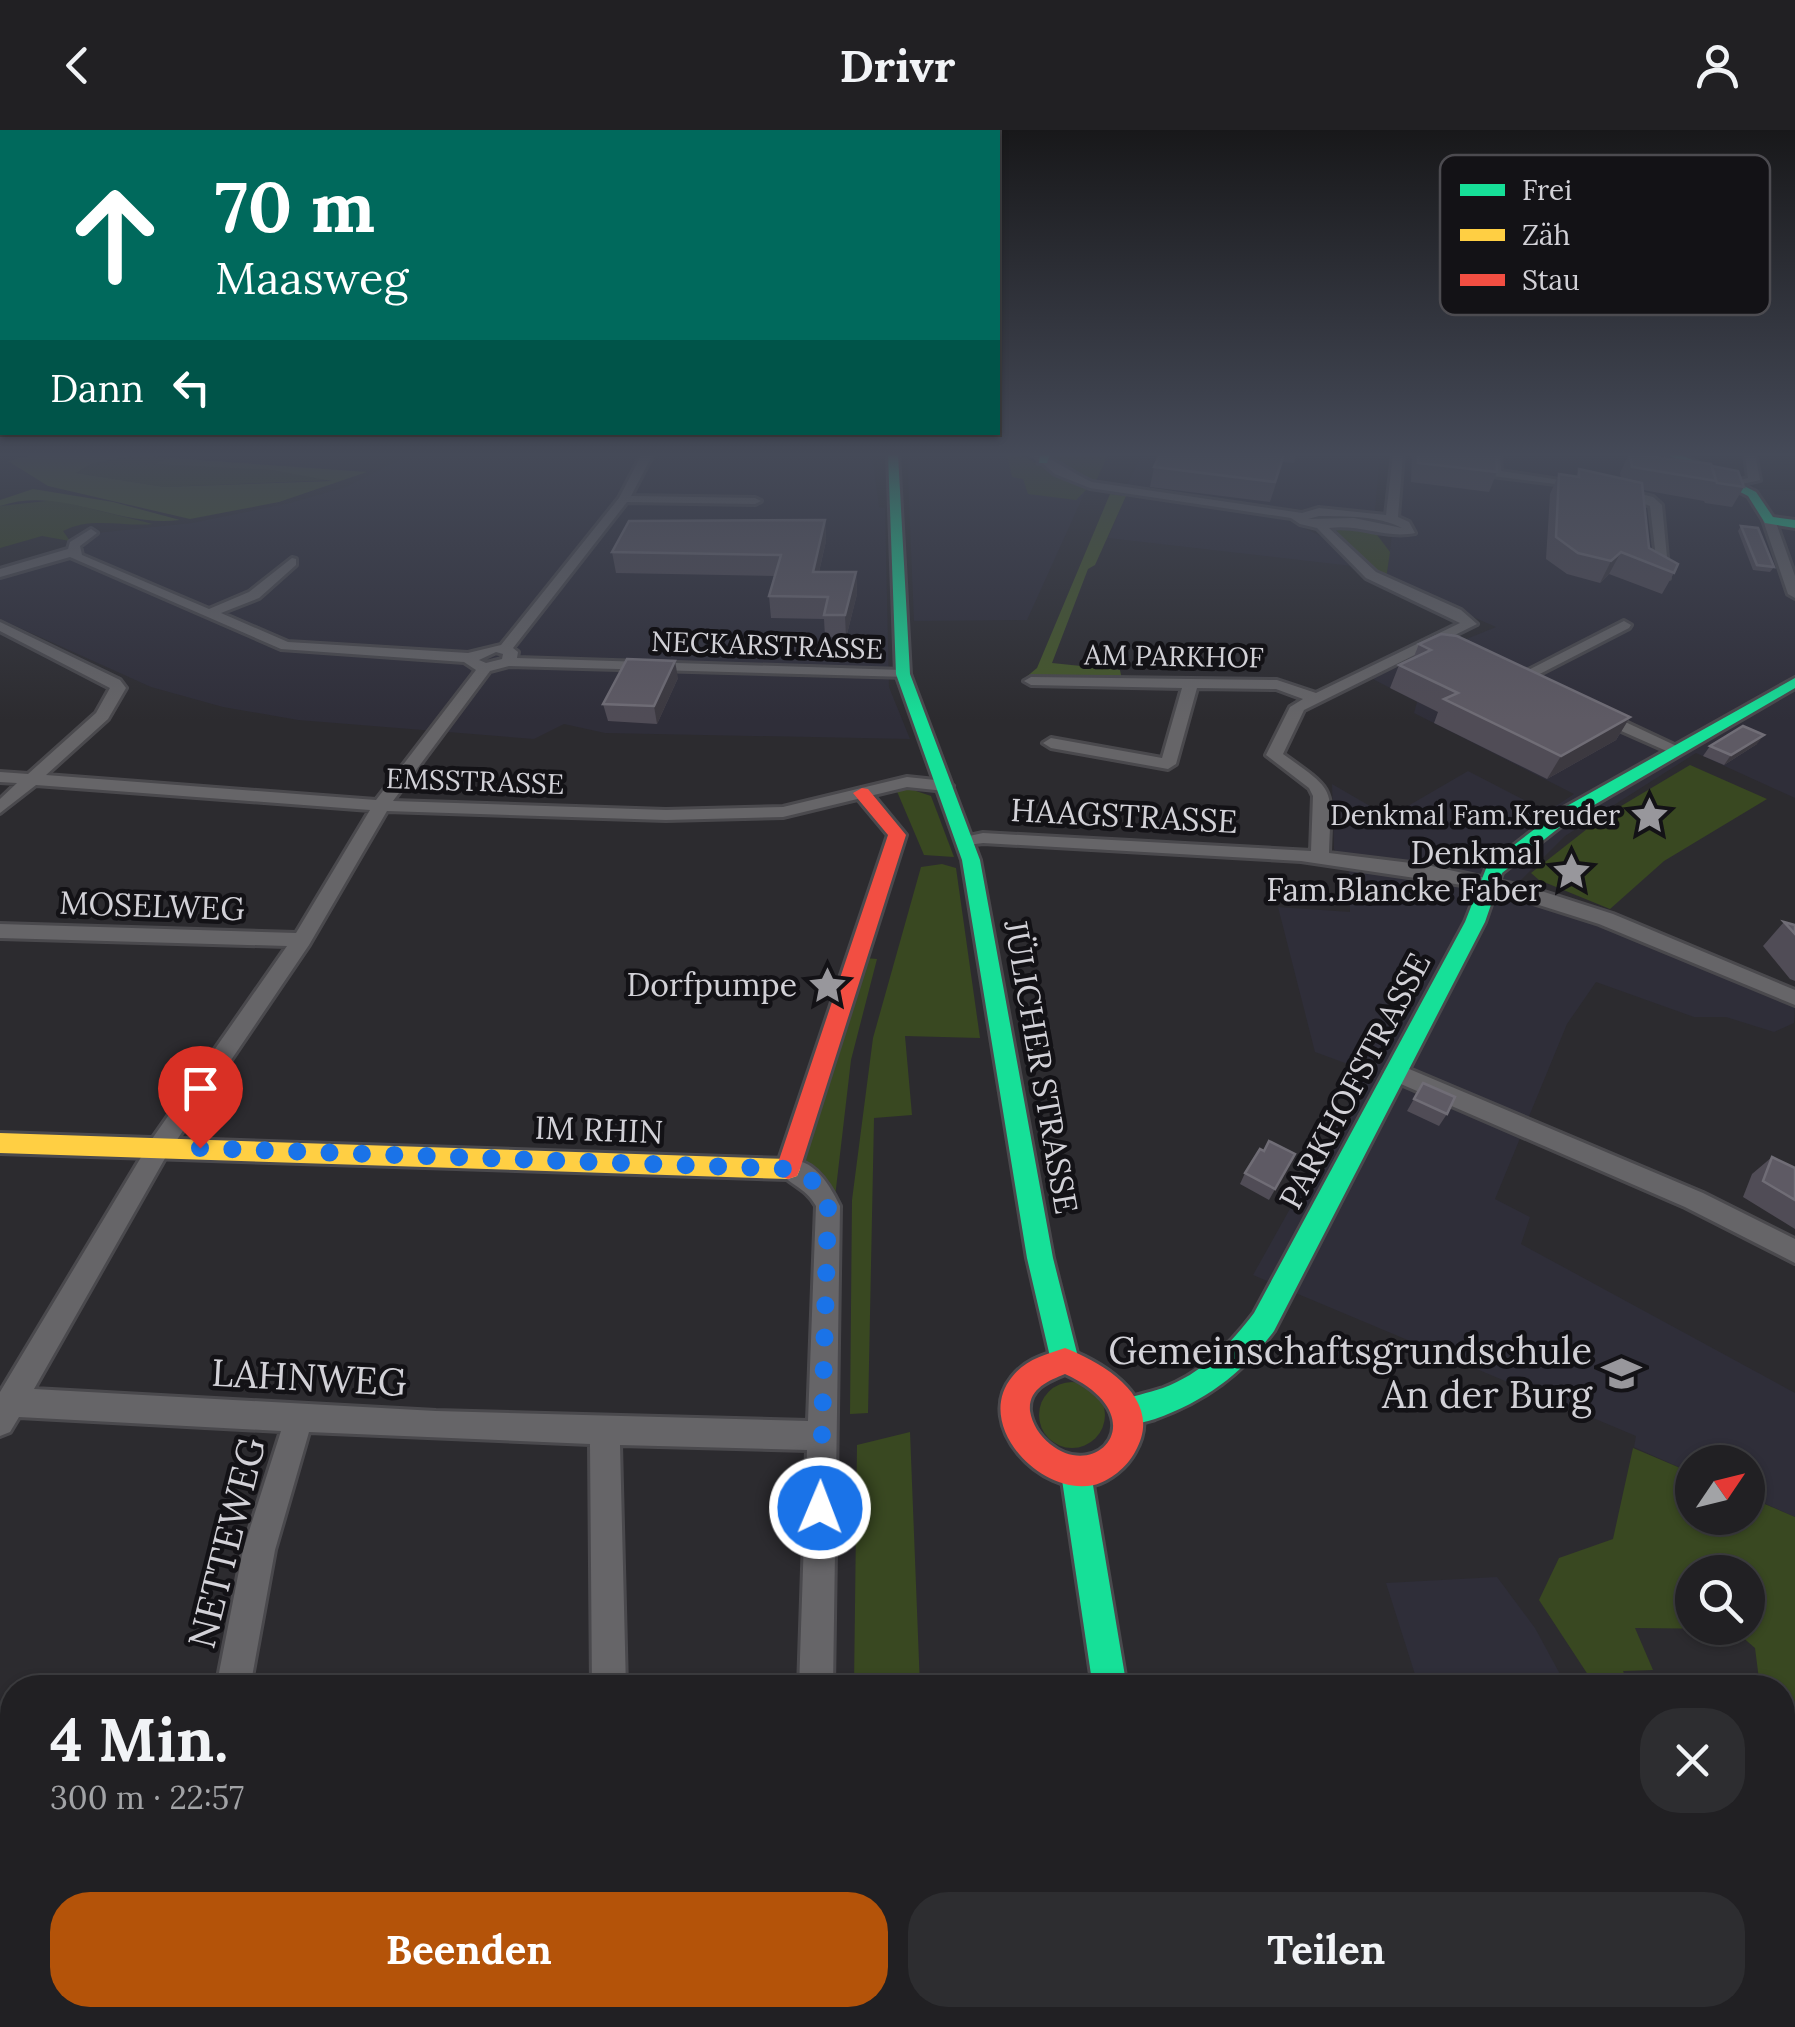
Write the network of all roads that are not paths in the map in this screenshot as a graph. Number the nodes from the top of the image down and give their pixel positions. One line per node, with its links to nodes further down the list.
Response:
1 (83, 543): 7 (street)
2 (591, 543): 16 (street)
3 (896, 543): 15 (street, JÜLICHER STRASSE)
4 (1339, 543): 24 (street, AM PARKHOF)
5 (1660, 543): 10 (street)
6 (1777, 543): 11 (street)
7 (72, 552): 9 (street); 12 (street)
8 (292, 562): 12 (street)
9 (0, 573)
10 (1664, 575)
11 (1795, 594)
12 (208, 614): 17 (street)
13 (0, 626): 29 (street)
14 (1624, 626): 23 (street)
15 (899, 640): 18 (street); 19 (street, JÜLICHER STRASSE)
16 (507, 655): 17 (street, NECKARSTRASSE); 18 (street, NECKARSTRASSE)
17 (478, 663): 32 (street)
18 (854, 670): 19 (street, NECKARSTRASSE)
19 (903, 674): 30 (street, JÜLICHER STRASSE)
20 (1032, 681): 22 (street, AM PARKHOF)
21 (1795, 682): 27 (street, PARKHOFSTRASSE)
22 (1191, 684): 24 (street, AM PARKHOF); 26 (street)
23 (1553, 694)
24 (1314, 697): 35 (street, AM PARKHOF)
25 (1588, 710): 27 (street)
26 (1051, 743)
27 (1677, 750): 36 (street, PARKHOFSTRASSE)
28 (0, 776): 29 (street, EMSSTRASSE)
29 (39, 776): 32 (street, EMSSTRASSE); 33 (street)
30 (945, 786): 31 (street, EMSSTRASSE); 34 (street, JÜLICHER STRASSE)
31 (862, 793): 32 (street, EMSSTRASSE); 43 (street)
32 (381, 806): 38 (street)
33 (0, 808)
34 (966, 842): 35 (street, HAAGSTRASSE); 45 (street, JÜLICHER STRASSE)
35 (1320, 858): 36 (street, HAAGSTRASSE)
36 (1491, 883): 39 (street, HAAGSTRASSE); 40 (street, PARKHOFSTRASSE)
37 (0, 930): 38 (street, MOSELWEG)
38 (302, 940): 42 (street)
39 (1795, 998)
40 (1395, 1072): 44 (street); 47 (street, PARKHOFSTRASSE)
41 (0, 1142): 42 (street, IM RHIN)
42 (160, 1146): 43 (street, IM RHIN); 46 (street)
43 (791, 1169): 50 (street)
44 (1795, 1252)
45 (1065, 1361): 47 (street); 51 (street)
46 (4, 1412): 48 (street, LAHNWEG)
47 (1127, 1412): 51 (street)
48 (299, 1418): 49 (street, LAHNWEG); 52 (street, NETTEWEG)
49 (605, 1430): 50 (street, LAHNWEG); 53 (street)
50 (822, 1436): 54 (street)
51 (1076, 1473): 55 (street)
52 (235, 1675)
53 (609, 1675)
54 (816, 1675)
55 (1108, 1675)

